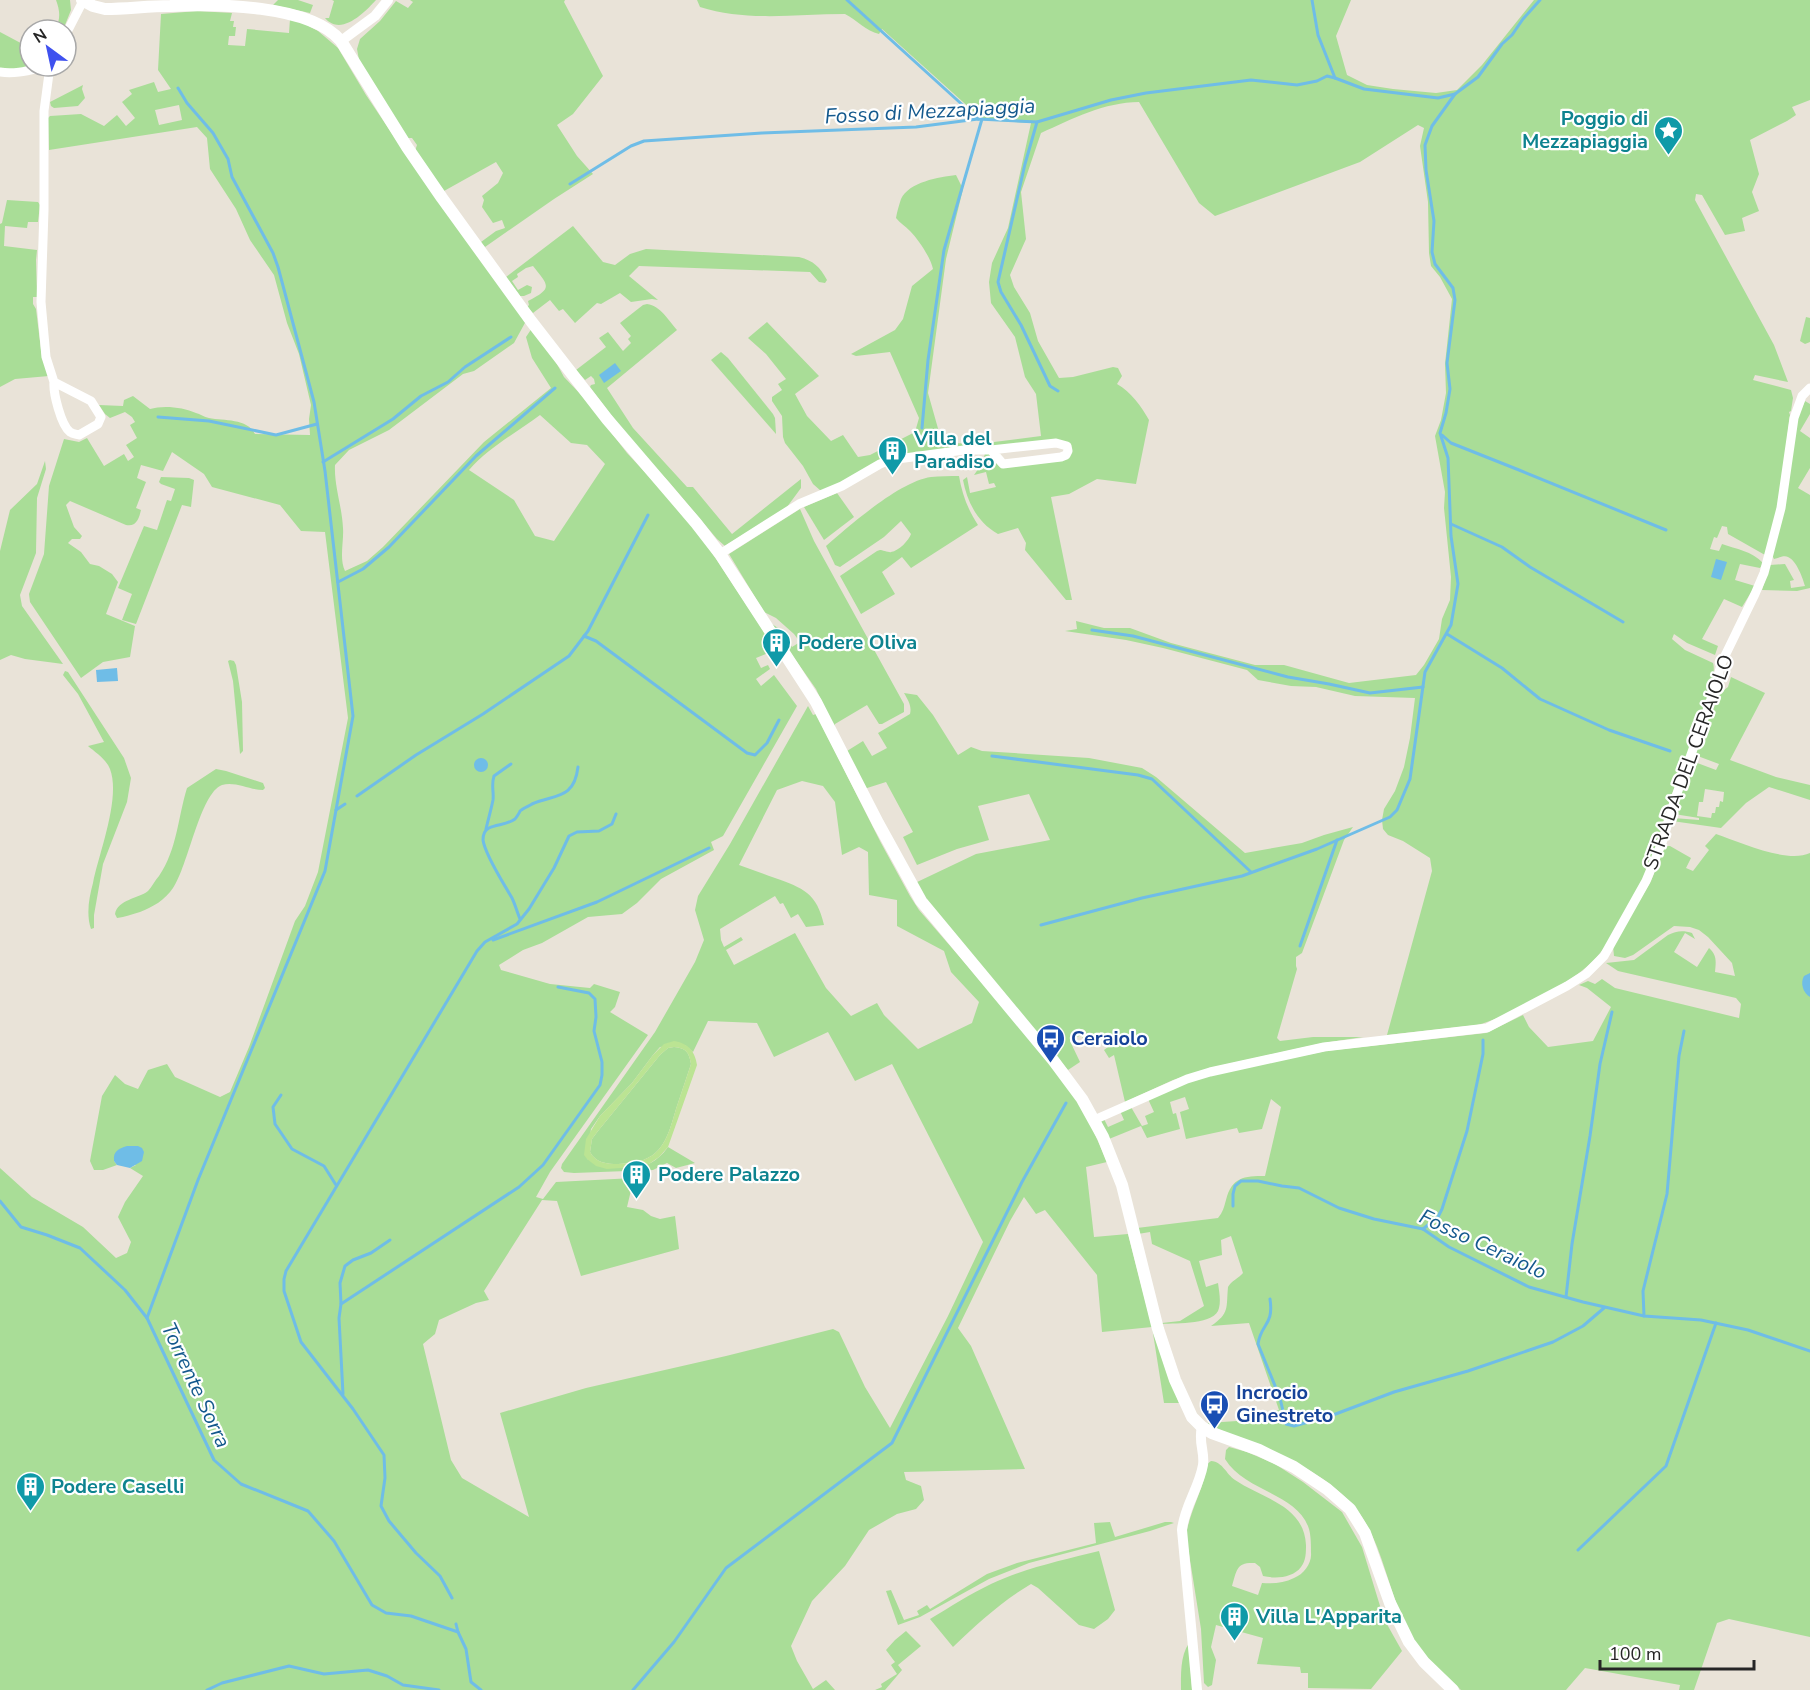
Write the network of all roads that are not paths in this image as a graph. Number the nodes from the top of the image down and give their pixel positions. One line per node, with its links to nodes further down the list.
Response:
1 (83, 0): 3 (street); 4 (main road)
2 (388, 0): 4 (street)
3 (74, 18)
4 (342, 41): 11 (main road)
5 (0, 72): 6 (street)
6 (18, 72)
7 (48, 78): 8 (street)
8 (54, 382): 8 (street)
9 (1810, 388): 12 (street, STRADA DEL CERAIOLO)
10 (991, 450): 10 (street); 11 (street)
11 (720, 554): 12 (main road)
12 (1094, 1120): 13 (main road)
13 (1202, 1427): 14 (street); 15 (main road)
14 (1197, 1690)
15 (1453, 1690)

